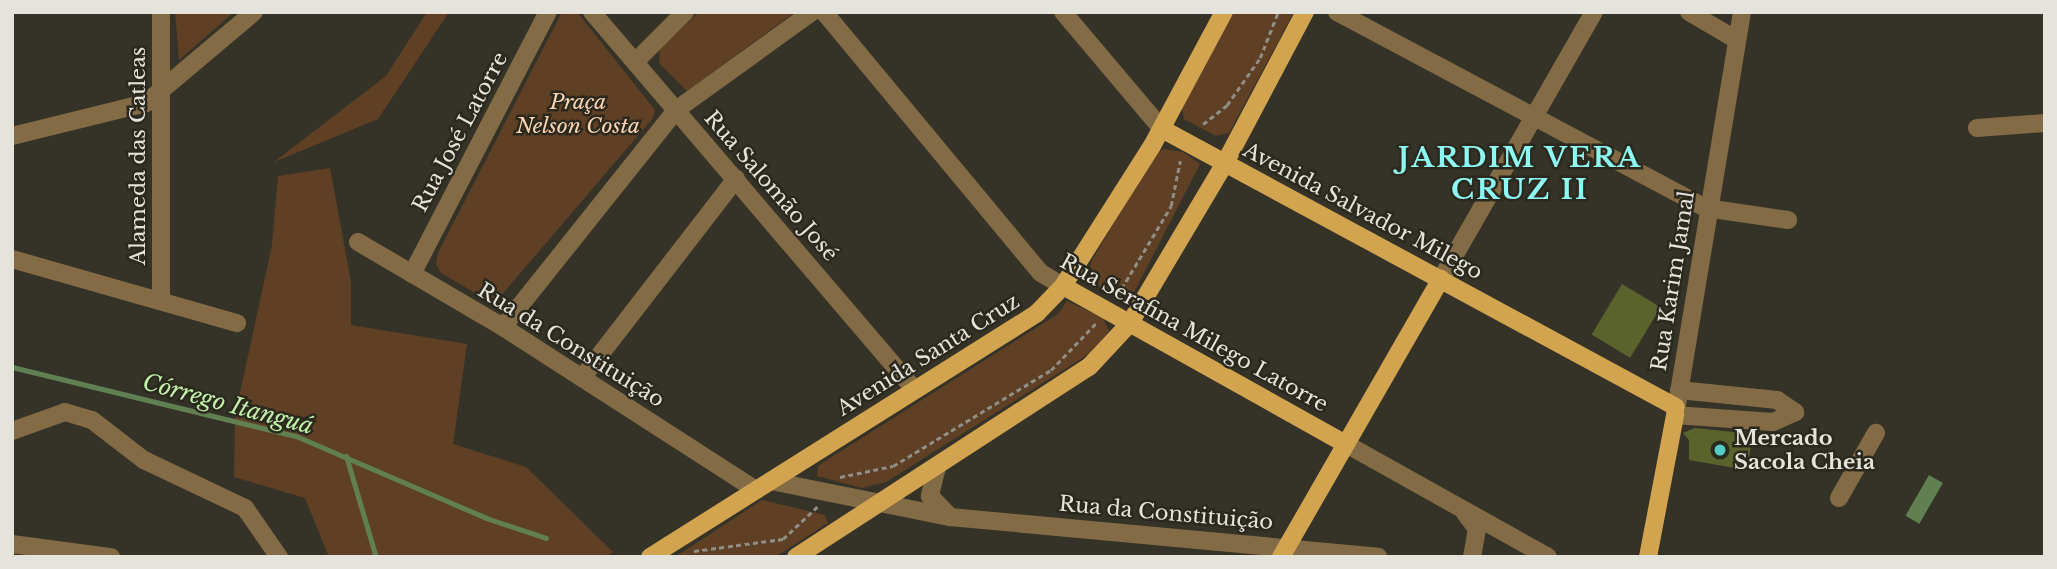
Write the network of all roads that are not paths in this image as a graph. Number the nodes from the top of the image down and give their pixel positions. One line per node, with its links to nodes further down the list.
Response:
1 (161, 12): 17 (street, Alameda das Catleas)
2 (254, 12): 17 (street)
3 (548, 12): 30 (street, Rua José Latorre)
4 (592, 12): 16 (street, Rua Salomão José)
5 (685, 12): 16 (street)
6 (812, 12): 18 (street)
7 (824, 12): 32 (street, Rua Serafina Milego Latorre)
8 (1063, 12): 22 (street, Avenida Salvador Milego)
9 (1224, 12): 22 (main road, Avenida Santa Cruz)
10 (1305, 12): 24 (main road)
11 (1337, 12): 19 (street)
12 (1594, 12): 19 (street)
13 (1689, 12): 15 (street)
14 (1742, 12): 15 (street, Rua Karim Jamal)
15 (1735, 39): 26 (street, Rua Karim Jamal)
16 (635, 62): 18 (street, Rua Salomão José)
17 (161, 91): 23 (street); 33 (street, Alameda das Catleas)
18 (676, 110): 25 (street, Rua Salomão José); 36 (street)
19 (1532, 120): 26 (street); 31 (street)
20 (2045, 123): 21 (street)
21 (1977, 128)
22 (1162, 129): 24 (main road, Avenida Salvador Milego); 32 (main road, Avenida Santa Cruz)
23 (12, 136)
24 (1225, 163): 31 (main road, Avenida Salvador Milego); 35 (main road)
25 (736, 179): 37 (street); 38 (street, Rua Salomão José)
26 (1706, 208): 27 (street); 39 (street, Rua Karim Jamal)
27 (1788, 220)
28 (358, 243): 30 (street, Rua da Constituição)
29 (12, 259): 33 (street)
30 (412, 274): 36 (street, Rua da Constituição)
31 (1441, 279): 39 (main road, Avenida Salvador Milego); 42 (main road)
32 (1063, 286): 35 (main road, Rua Serafina Milego Latorre); 38 (main road, Avenida Santa Cruz)
33 (161, 300): 34 (street)
34 (237, 323)
35 (1130, 323): 42 (main road, Rua Serafina Milego Latorre); 43 (main road)
36 (503, 327): 37 (street, Rua da Constituição)
37 (582, 378): 44 (street, Rua da Constituição)
38 (915, 390): 44 (main road, Avenida Santa Cruz)
39 (1677, 404): 39 (street); 58 (main road, Rua Karim Jamal)
40 (12, 431): 52 (street)
41 (1876, 433): 45 (street)
42 (1346, 444): 47 (street, Rua Serafina Milego Latorre); 50 (main road)
43 (937, 467): 46 (main road); 48 (street)
44 (763, 486): 46 (street, Rua da Constituição); 53 (main road, Avenida Santa Cruz)
45 (1839, 498)
46 (876, 506): 48 (street, Rua da Constituição); 54 (main road)
47 (1462, 509): 56 (street); 57 (street, Rua Serafina Milego Latorre)
48 (950, 517): 50 (street, Rua da Constituição)
49 (12, 544): 51 (street)
50 (1284, 551): 55 (street, Rua da Constituição)
51 (111, 557)
52 (278, 557)
53 (650, 557)
54 (796, 557)
55 (1378, 557)
56 (1472, 557)
57 (1548, 557)
58 (1648, 557)

